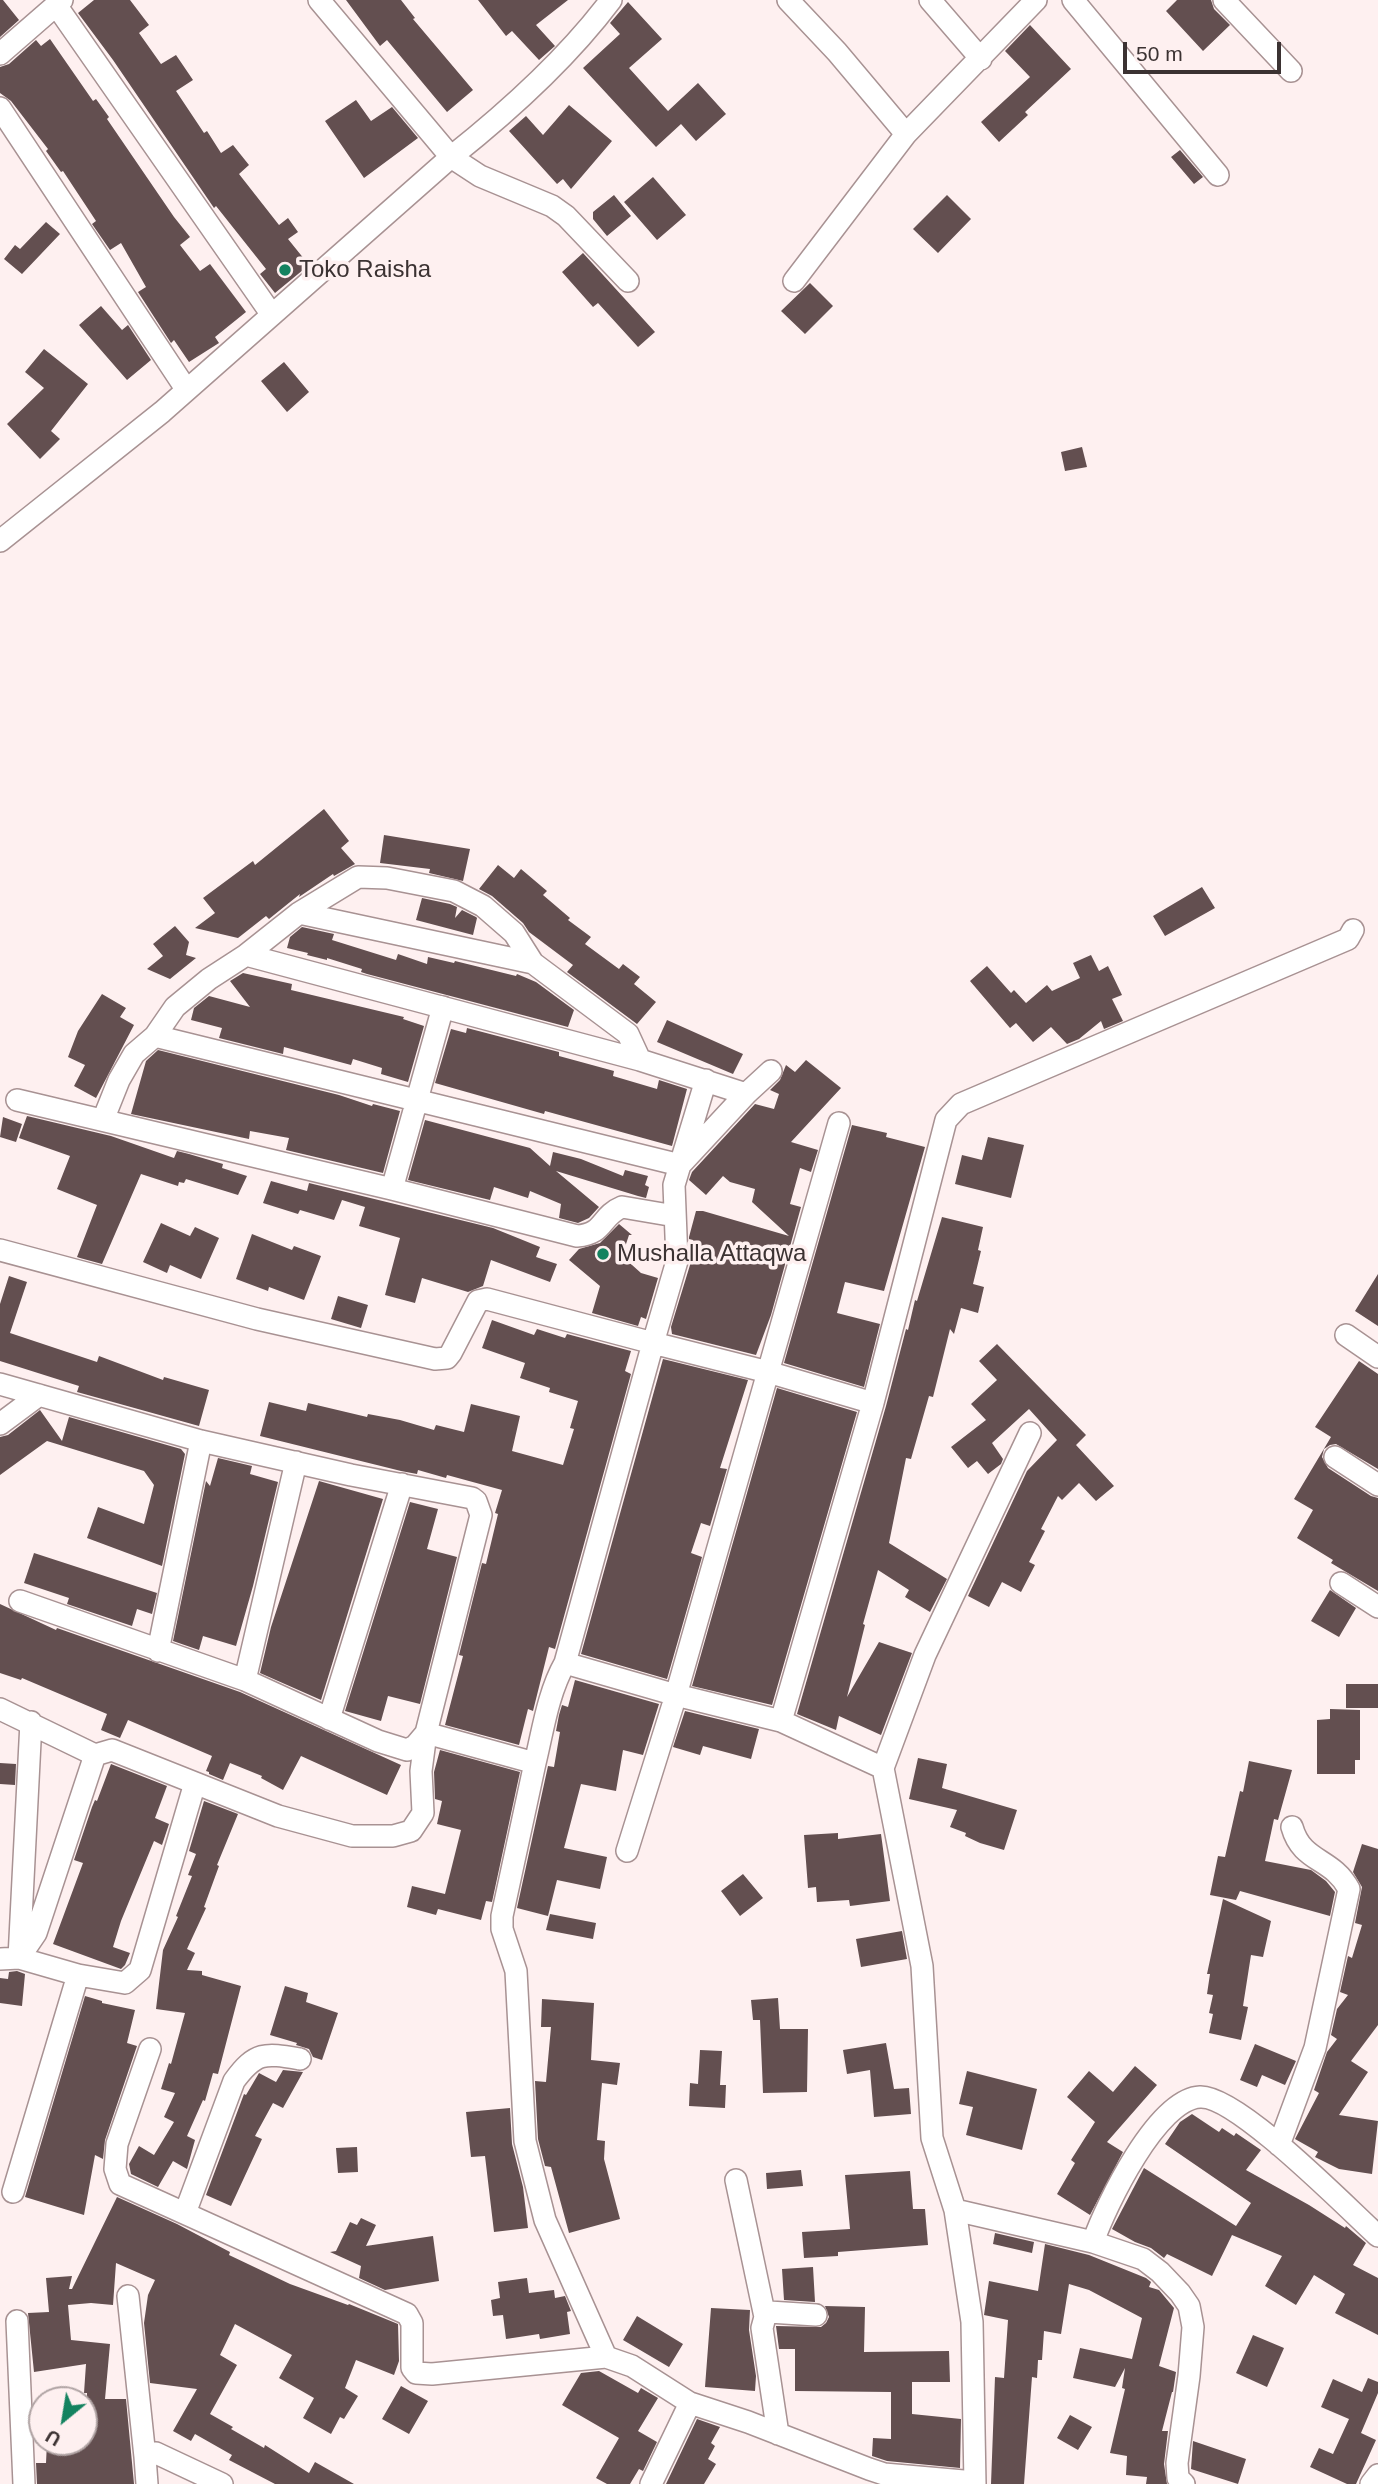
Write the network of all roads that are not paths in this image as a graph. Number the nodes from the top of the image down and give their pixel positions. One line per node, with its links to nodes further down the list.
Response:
1 (319, 0): 14 (street)
2 (788, 0): 13 (street)
3 (930, 0): 10 (street)
4 (1036, 0): 10 (street)
5 (1073, 0): 15 (street)
6 (1224, 0): 11 (street)
7 (607, 1): 14 (street)
8 (59, 3): 9 (street); 18 (street)
9 (0, 54)
10 (981, 59): 13 (street)
11 (1291, 71)
12 (0, 108): 19 (street)
13 (906, 134): 17 (street)
14 (451, 157): 16 (street); 18 (street)
15 (1218, 175)
16 (628, 281)
17 (794, 281)
18 (272, 315): 19 (street)
19 (186, 389): 20 (street)
20 (0, 541)
21 (299, 913): 23 (street); 24 (street); 24 (street)
22 (1353, 930): 45 (street)
23 (246, 955): 25 (street); 26 (street)
24 (533, 963): 27 (street)
25 (443, 1007): 27 (street); 32 (street)
26 (155, 1036): 32 (street); 33 (street)
27 (640, 1060): 29 (street)
28 (771, 1072): 30 (street)
29 (706, 1080): 30 (street); 35 (street)
30 (746, 1094): 35 (street)
31 (18, 1100): 33 (street)
32 (418, 1100): 35 (street); 36 (street)
33 (103, 1120): 36 (street)
34 (839, 1123): 42 (street)
35 (680, 1165): 37 (street)
36 (392, 1189): 37 (street)
37 (675, 1216): 40 (street)
38 (0, 1250): 40 (street)
39 (1346, 1335): 41 (street)
40 (653, 1343): 42 (street); 57 (street)
41 (1378, 1357)
42 (768, 1372): 45 (street); 59 (street)
43 (0, 1384): 44 (street)
44 (39, 1395): 46 (street); 48 (street)
45 (873, 1403): 62 (street)
46 (0, 1424)
47 (1030, 1433): 67 (street)
48 (201, 1441): 50 (street); 56 (street)
49 (1335, 1457): 52 (street)
50 (296, 1462): 51 (street); 58 (street)
51 (401, 1484): 61 (street); 64 (street)
52 (1378, 1485)
53 (1341, 1583): 55 (street)
54 (20, 1601): 56 (street)
55 (1378, 1607)
56 (158, 1651): 58 (street)
57 (565, 1663): 59 (street); 66 (street)
58 (245, 1680): 61 (street)
59 (676, 1695): 62 (street); 70 (street)
60 (0, 1709): 63 (street)
61 (329, 1718): 64 (street)
62 (781, 1721): 67 (street)
63 (31, 1722): 65 (street); 71 (street)
64 (426, 1733): 66 (street); 68 (street)
65 (95, 1755): 68 (street); 71 (street)
66 (536, 1763): 86 (street)
67 (883, 1768): 78 (street)
68 (195, 1783): 72 (street)
69 (1292, 1827): 75 (street)
70 (627, 1851)
71 (10, 1959): 72 (street)
72 (78, 1975): 77 (street)
73 (150, 2049): 79 (street)
74 (300, 2059): 79 (street)
75 (1279, 2145): 80 (street); 81 (street)
76 (736, 2180): 84 (street)
77 (13, 2192)
78 (955, 2210): 81 (street); 91 (street)
79 (185, 2213): 86 (street)
80 (1378, 2236)
81 (1093, 2242): 96 (street)
82 (128, 2297): 89 (street)
83 (816, 2315): 84 (street)
84 (765, 2317): 88 (street)
85 (17, 2321): 92 (street)
86 (606, 2357): 87 (street)
87 (690, 2403): 88 (street); 95 (street)
88 (778, 2434): 91 (street)
89 (145, 2457): 93 (street); 94 (street)
90 (1378, 2475): 97 (street)
91 (975, 2483)
92 (24, 2484)
93 (147, 2484)
94 (222, 2484)
95 (651, 2484)
96 (1184, 2484)
97 (1371, 2484)

